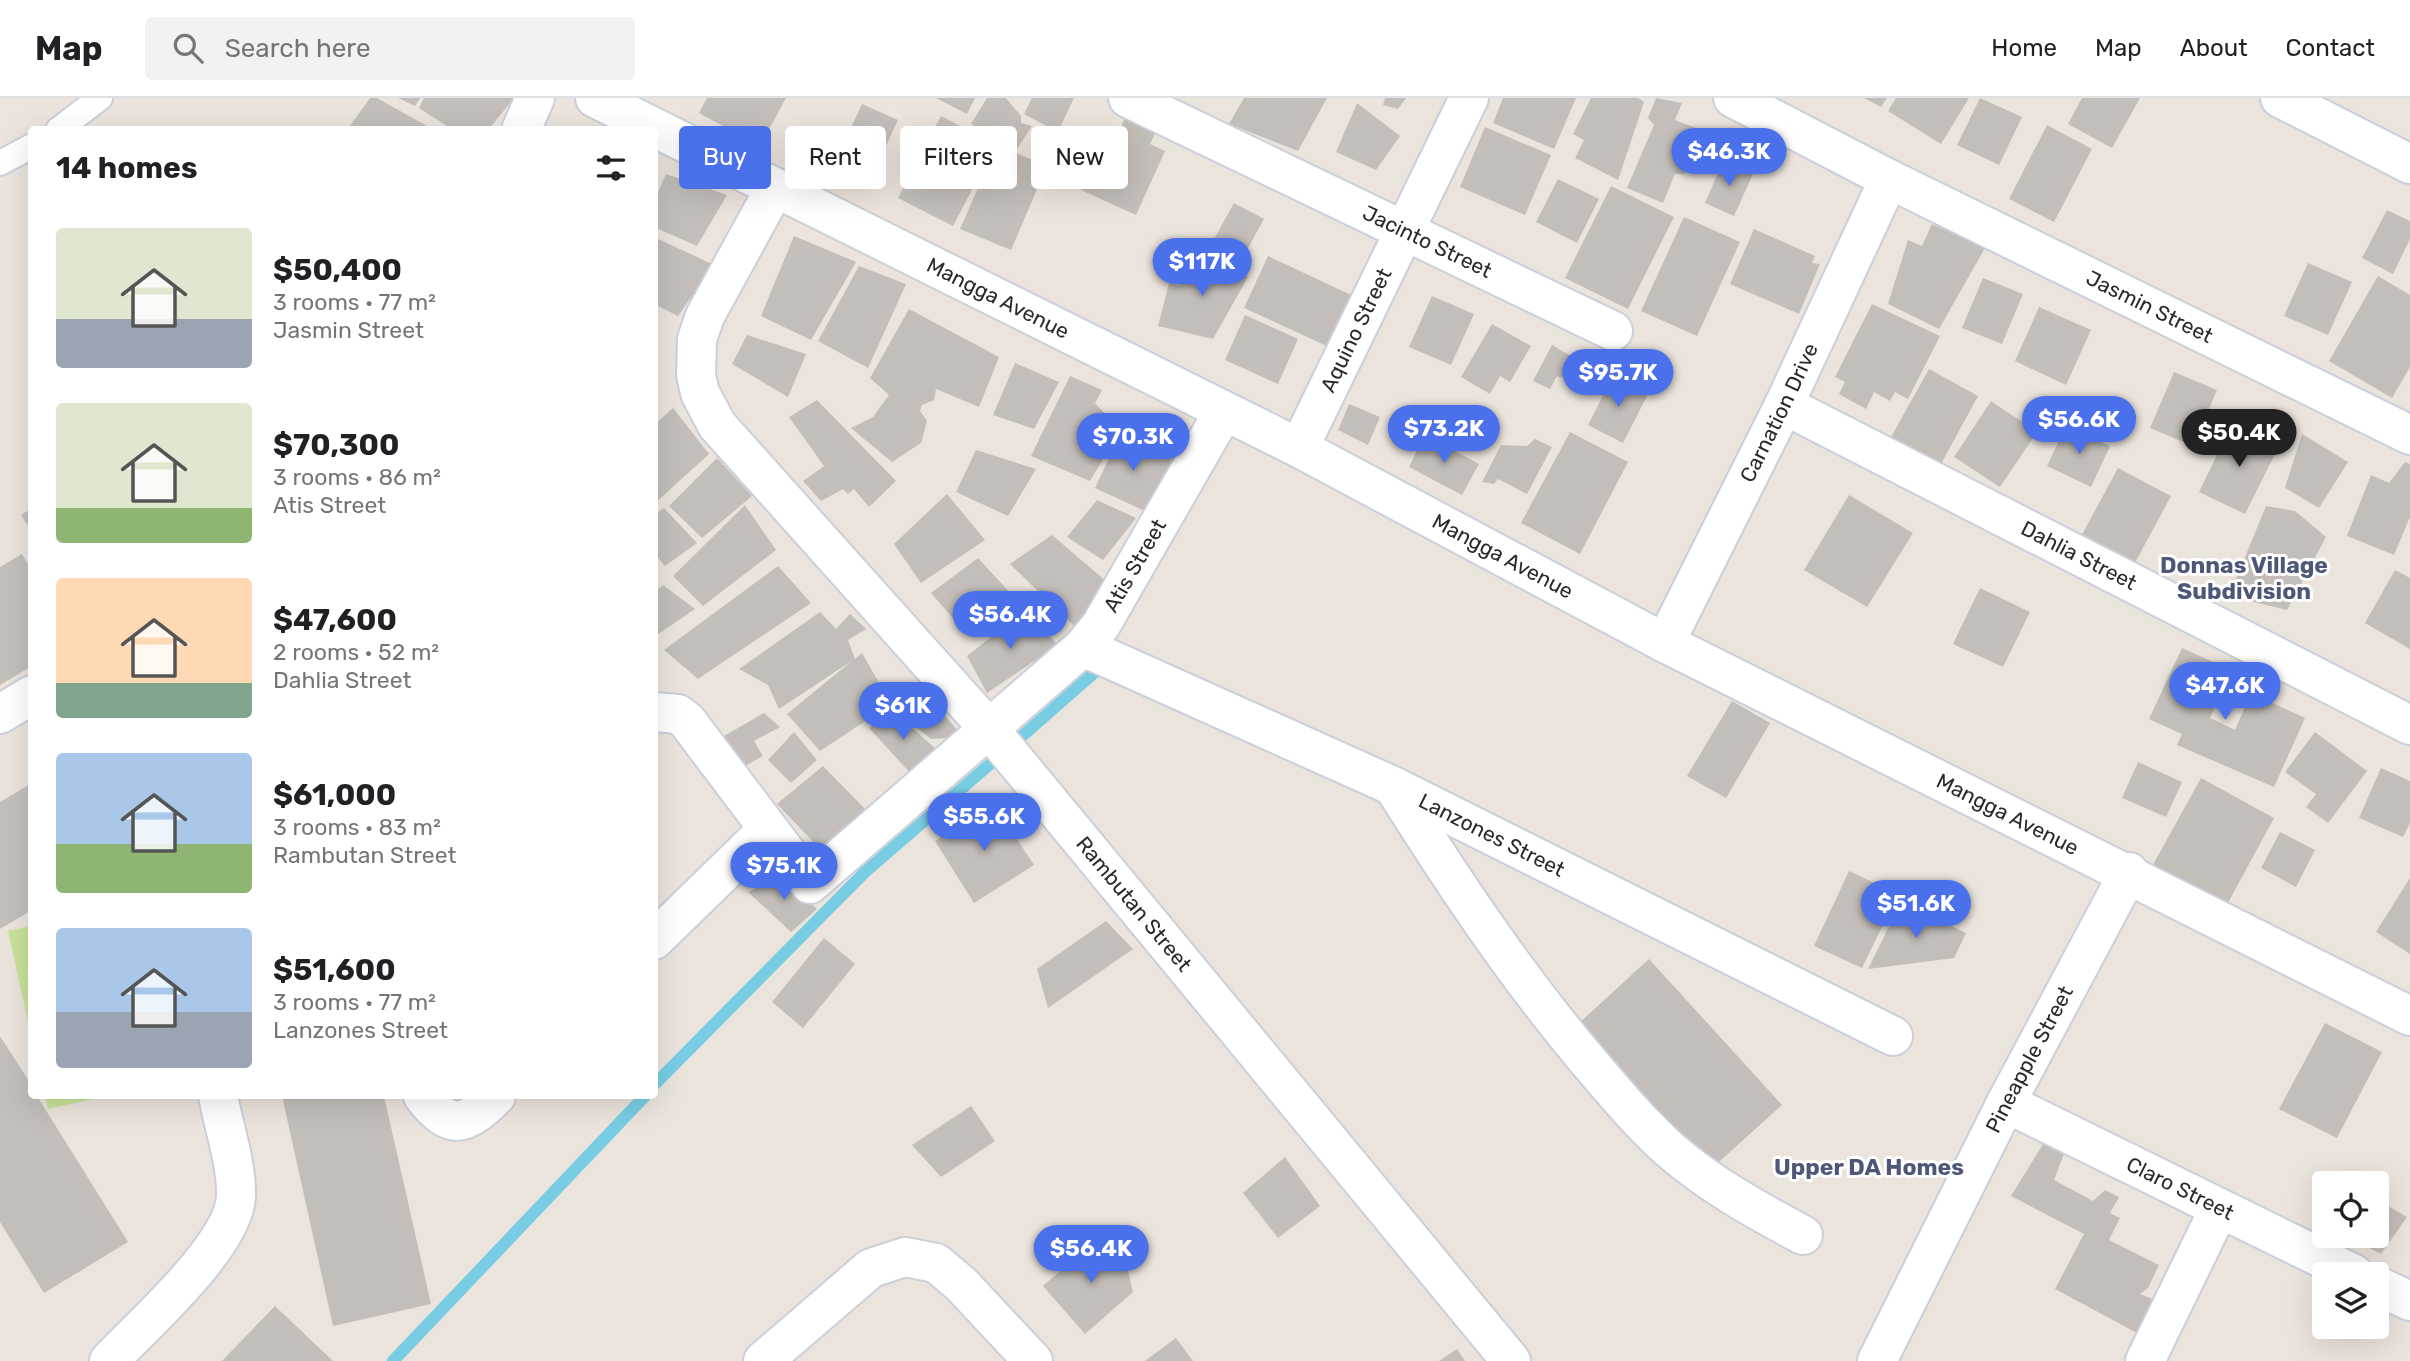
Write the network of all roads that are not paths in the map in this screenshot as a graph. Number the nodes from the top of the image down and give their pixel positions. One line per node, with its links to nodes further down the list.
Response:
1 (100, 98): 9 (lane)
2 (535, 98): 10 (street)
3 (595, 98): 11 (street, Mangga Avenue)
4 (1128, 98): 8 (street, Jacinto Street)
5 (1469, 98): 18 (street, Aquino Street)
6 (1733, 98): 16 (street, Jasmin Street)
7 (2295, 101): 15 (street)
8 (1192, 113): 18 (street, Jacinto Street)
9 (63, 126)
10 (523, 126)
11 (651, 126)
12 (658, 130): 17 (street, Mangga Avenue)
13 (28, 148): 14 (lane)
14 (0, 163)
15 (2410, 164)
16 (1889, 179): 20 (street, Carnation Drive); 22 (street, Jasmin Street)
17 (775, 188): 21 (street, Mangga Avenue); 30 (street, Rambutan Street)
18 (1404, 231): 19 (street, Jacinto Street); 23 (street, Aquino Street)
19 (1613, 331)
20 (1784, 405): 24 (street, Carnation Drive); 29 (street, Dahlia Street)
21 (1224, 411): 23 (street, Mangga Avenue); 25 (street, Atis Street)
22 (2410, 435)
23 (1299, 449): 24 (street, Mangga Avenue)
24 (1665, 643): 33 (street, Mangga Avenue)
25 (1083, 647): 30 (street, Atis Street); 31 (street, Lanzones Street)
26 (28, 697): 28 (street)
27 (658, 712): 32 (street)
28 (0, 714)
29 (2410, 725)
30 (990, 730): 32 (street, Atis Street); 49 (street, Rambutan Street)
31 (1393, 786): 36 (street, Lanzones Street); 42 (street)
32 (768, 829): 34 (street)
33 (2129, 872): 35 (street, Mangga Avenue); 40 (street, Pineapple Street)
34 (658, 936)
35 (2410, 1016)
36 (1894, 1036)
37 (219, 1099): 46 (street)
38 (425, 1099): 39 (street)
39 (492, 1099)
40 (2006, 1103): 41 (street, Claro Street); 50 (street, Pineapple Street)
41 (2219, 1209): 43 (street, Claro Street); 51 (street)
42 (1803, 1235)
43 (2329, 1262)
44 (2389, 1291): 45 (street)
45 (2410, 1301)
46 (109, 1361)
47 (763, 1361): 48 (street)
48 (1032, 1361)
49 (1511, 1361)
50 (1877, 1361)
51 (2145, 1361)

